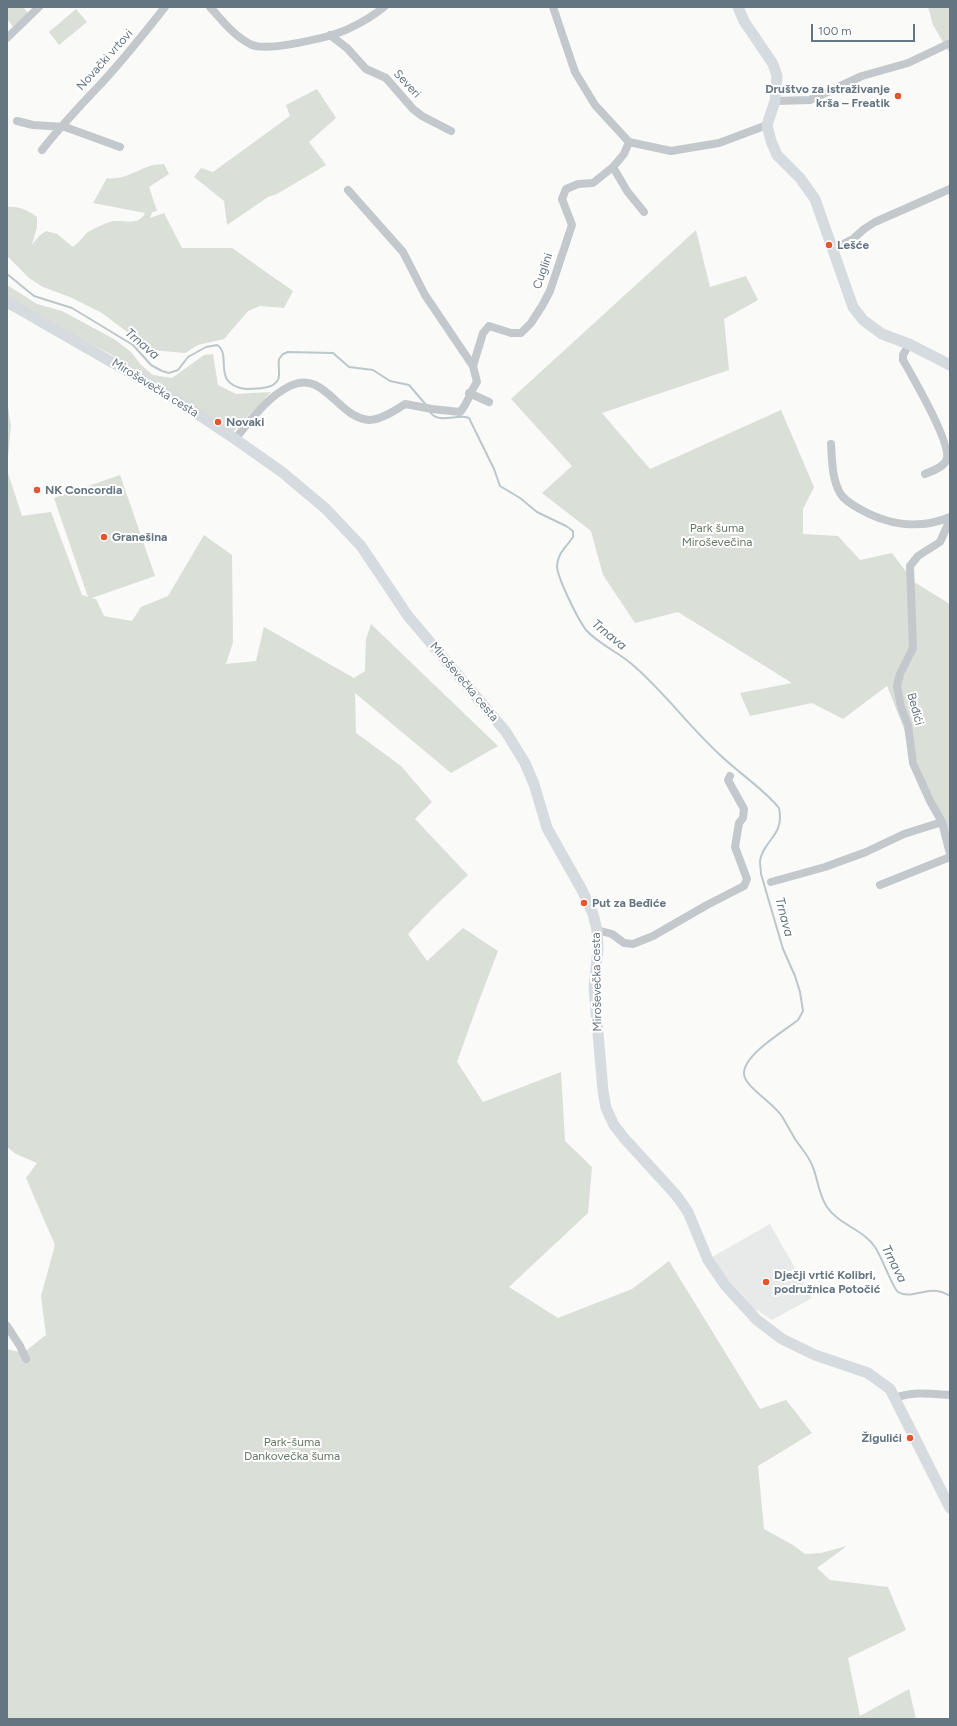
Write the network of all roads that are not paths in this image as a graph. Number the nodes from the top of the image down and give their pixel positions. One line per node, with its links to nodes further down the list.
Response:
1 (39, 7): 8 (street)
2 (165, 7): 13 (street, Novački vrtovi)
3 (210, 7): 7 (street)
4 (384, 7): 7 (street)
5 (552, 7): 15 (street)
6 (738, 7): 10 (main road)
7 (330, 35): 14 (street, Severi)
8 (7, 38)
9 (948, 44): 10 (street)
10 (775, 101): 12 (main road)
11 (17, 121): 13 (street)
12 (767, 124): 15 (street); 22 (main road)
13 (59, 127): 16 (street); 17 (street, Novački vrtovi)
14 (451, 131)
15 (629, 142): 18 (street, Cuglini)
16 (120, 147)
17 (42, 150)
18 (613, 167): 21 (street); 26 (street, Cuglini)
19 (950, 189): 22 (street)
20 (348, 190): 26 (street, Cuglini)
21 (644, 212)
22 (832, 249): 24 (main road)
23 (7, 302): 29 (main road, Miroševečka cesta)
24 (909, 344): 25 (main road); 31 (street)
25 (950, 365)
26 (472, 366): 27 (street, Cuglini)
27 (469, 393): 28 (street); 29 (street, Cuglini)
28 (489, 402)
29 (236, 439): 38 (main road, Miroševečka cesta)
30 (831, 444): 32 (street)
31 (925, 474)
32 (950, 518): 34 (street, Beđići)
33 (730, 776): 38 (street)
34 (942, 822): 35 (street, Beđići); 36 (street)
35 (950, 856): 37 (street)
36 (772, 882)
37 (880, 885)
38 (597, 930): 42 (main road, Miroševečka cesta)
39 (7, 1326): 40 (street)
40 (26, 1359)
41 (950, 1395): 42 (street)
42 (896, 1398): 43 (main road, Miroševečka cesta)
43 (950, 1508)

